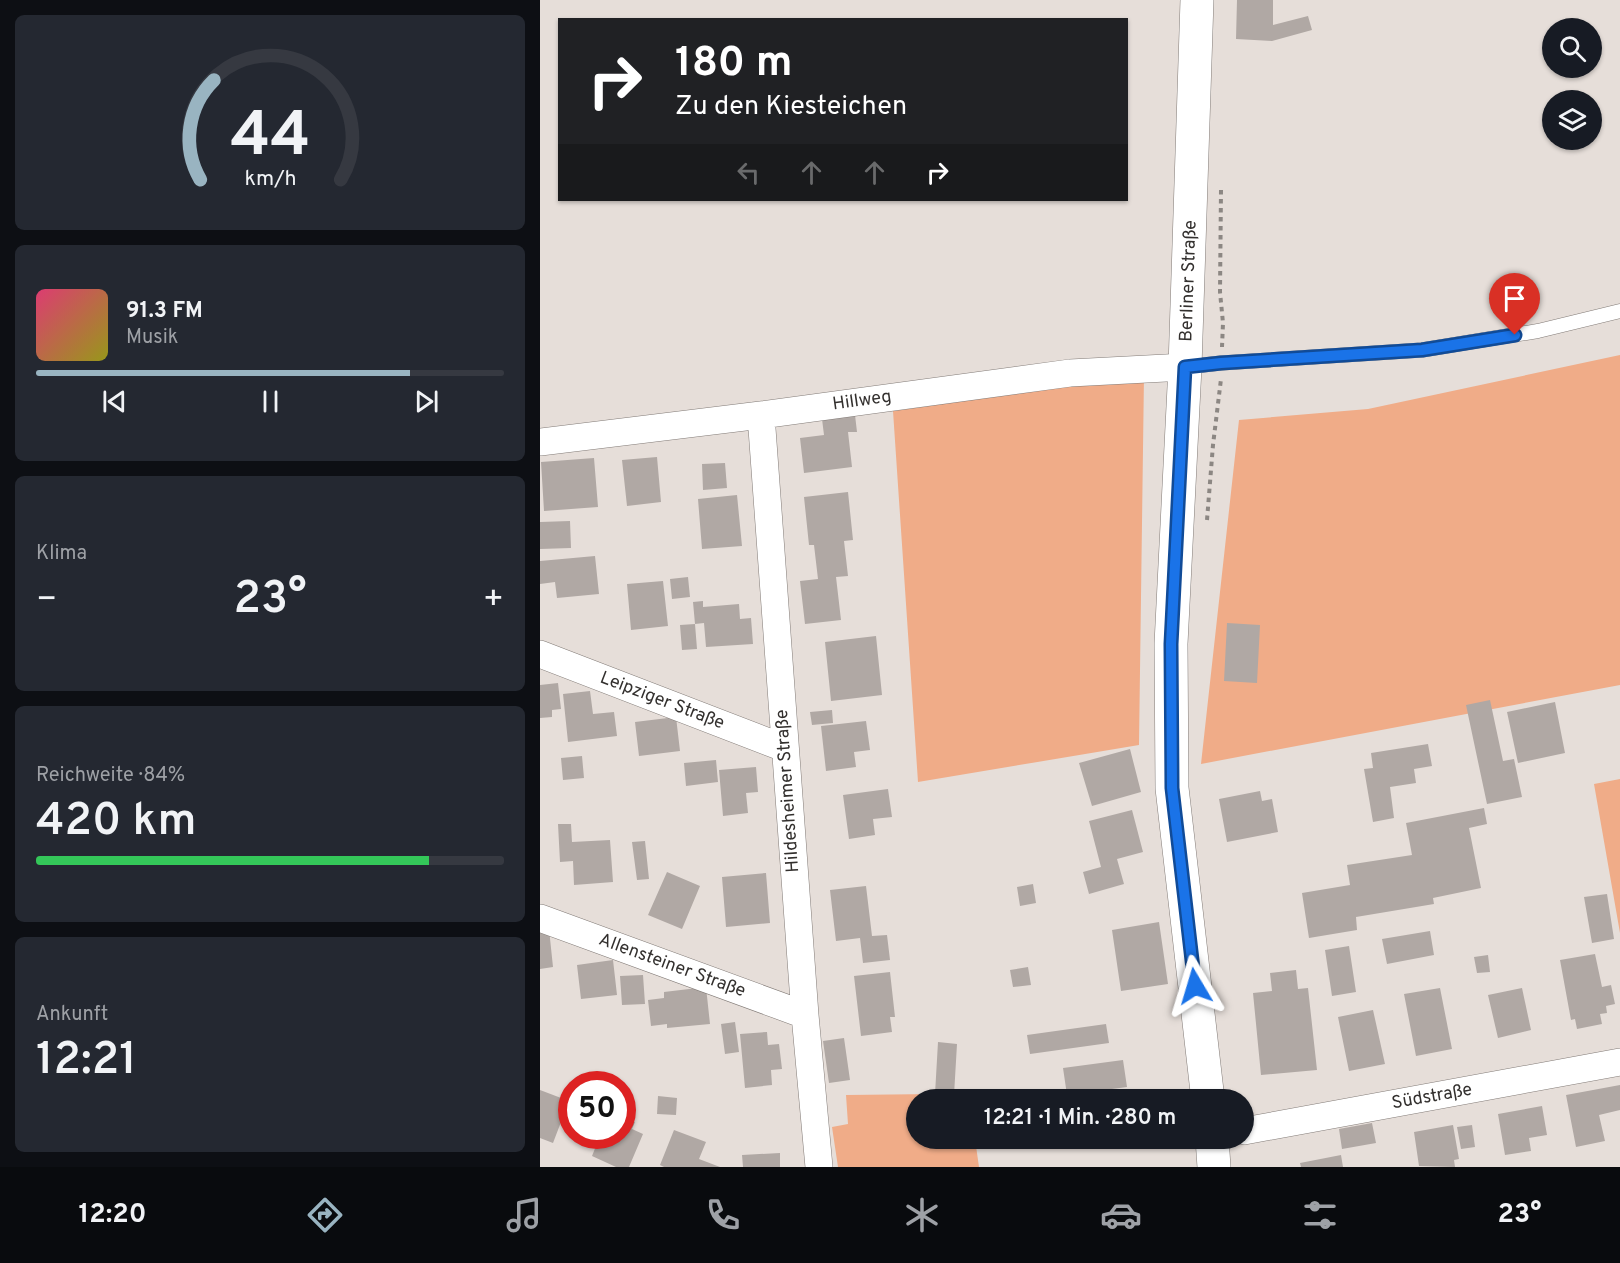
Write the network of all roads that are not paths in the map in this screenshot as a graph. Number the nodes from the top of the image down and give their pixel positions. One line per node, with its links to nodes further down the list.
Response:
1 (1197, 0): 3 (main road, Berliner Straße)
2 (1620, 311): 3 (lane)
3 (1185, 367): 4 (street, Hillweg); 11 (main road, Berliner Straße)
4 (761, 415): 5 (street, Hillweg); 7 (street, Hildesheimer Straße)
5 (540, 442)
6 (540, 654): 7 (street, Leipziger Straße)
7 (784, 748): 9 (street, Hildesheimer Straße)
8 (540, 918): 9 (street, Allensteiner Straße)
9 (805, 1015): 14 (street, Hildesheimer Straße)
10 (1620, 1062): 12 (street, Südstraße)
11 (1207, 1089)
12 (1254, 1129)
13 (1213, 1149): 15 (main road)
14 (819, 1167)
15 (1214, 1167)

